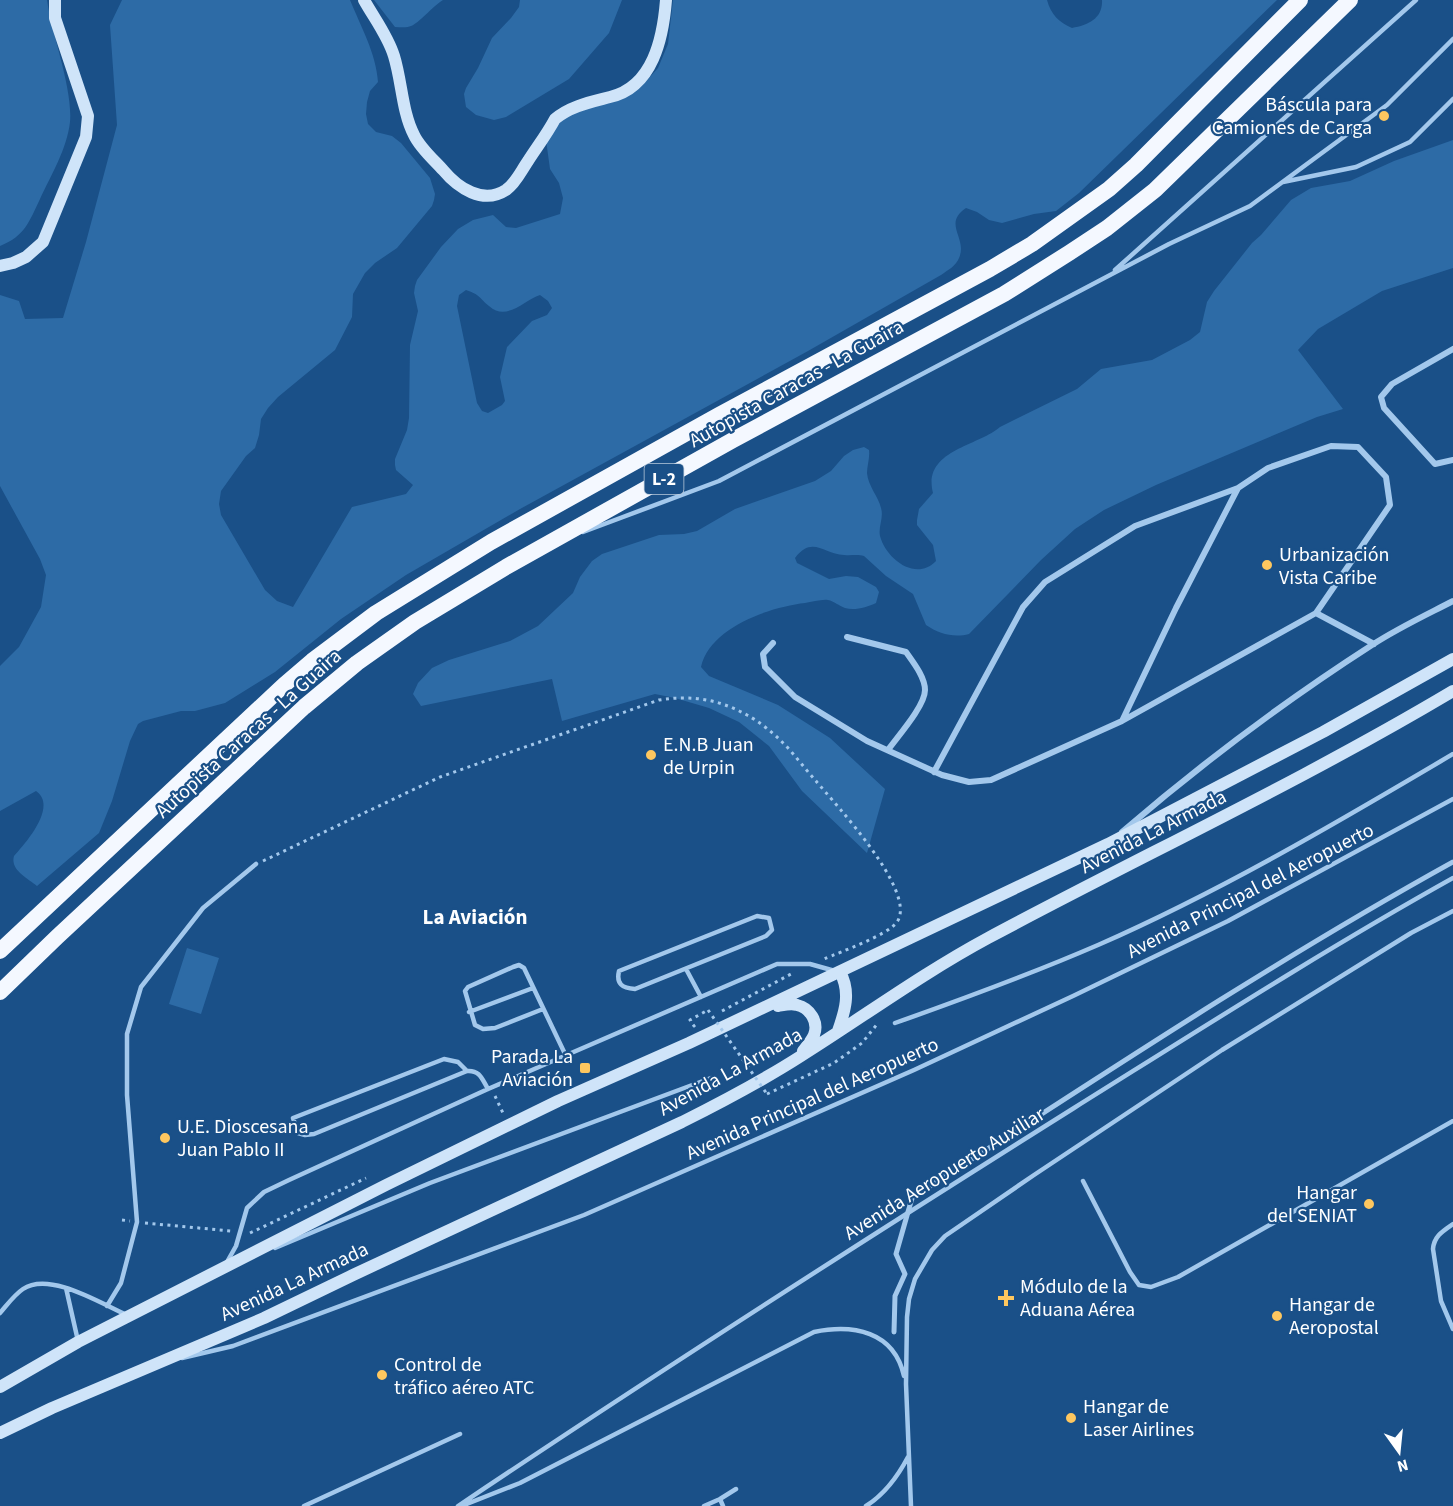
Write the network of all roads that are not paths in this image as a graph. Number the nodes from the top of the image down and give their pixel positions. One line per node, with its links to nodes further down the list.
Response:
1 (55, 0): 10 (main road)
2 (364, 0): 3 (main road)
3 (666, 0)
4 (1300, 0): 33 (highway, Autopista Caracas - La Guaira / L-2)
5 (1350, 0): 15 (highway, Autopista Caracas - La Guaira / L-2)
6 (1416, 0): 11 (lane)
7 (1453, 39): 9 (lane)
8 (1453, 99): 9 (lane)
9 (1281, 183): 11 (lane)
10 (0, 266)
11 (1109, 276): 15 (lane)
12 (1453, 349): 13 (street)
13 (1453, 460)
14 (1238, 488): 17 (street); 23 (street); 26 (street)
15 (536, 550): 37 (highway, Autopista Caracas - La Guaira / L-2)
16 (1453, 601): 20 (street)
17 (1316, 613): 20 (street); 23 (street)
18 (847, 637): 24 (street)
19 (773, 643): 24 (street)
20 (1374, 644): 28 (street)
21 (1453, 659): 28 (main road, Avenida La Armada)
22 (1453, 691): 43 (main road, Avenida La Armada)
23 (1122, 721): 26 (street)
24 (888, 750): 26 (street)
25 (1453, 754): 42 (lane, Avenida Principal del Aeropuerto)
26 (934, 772)
27 (1453, 799): 61 (lane, Avenida Principal del Aeropuerto)
28 (1108, 844): 35 (main road, Avenida La Armada)
29 (1453, 862): 51 (street)
30 (256, 864): 55 (lane)
31 (1453, 878): 51 (lane, Avenida Aeropuerto Auxiliar)
32 (1453, 911): 62 (lane)
33 (0, 951)
34 (686, 969): 34 (lane); 38 (lane)
35 (840, 972): 38 (lane); 39 (main road, Avenida La Armada); 43 (main road)
36 (533, 988): 40 (lane); 41 (lane); 41 (lane)
37 (0, 992)
38 (701, 997): 44 (lane)
39 (765, 1008): 45 (main road); 53 (main road, Avenida La Armada)
40 (543, 1009): 41 (lane); 44 (lane)
41 (470, 1012)
42 (895, 1023)
43 (838, 1031): 45 (main road, Avenida La Armada)
44 (566, 1056): 48 (lane)
45 (799, 1057): 61 (main road, Avenida La Armada)
46 (467, 1071): 46 (lane); 48 (lane)
47 (711, 1078): 53 (lane)
48 (488, 1089): 53 (lane)
49 (1453, 1121): 50 (lane)
50 (1083, 1181)
51 (908, 1214): 59 (street); 70 (lane, Avenida Aeropuerto Auxiliar)
52 (1453, 1224): 58 (lane)
53 (223, 1270): 57 (main road, Avenida La Armada)
54 (66, 1288): 55 (lane); 56 (lane); 60 (lane)
55 (107, 1306): 57 (lane)
56 (0, 1313)
57 (129, 1316): 60 (main road, Avenida La Armada)
58 (1453, 1329)
59 (894, 1332)
60 (78, 1342): 63 (main road, Avenida La Armada)
61 (159, 1364): 64 (main road, Avenida La Armada)
62 (906, 1384): 66 (lane); 70 (lane)
63 (0, 1387)
64 (0, 1433)
65 (460, 1434): 69 (lane)
66 (909, 1455): 73 (lane); 74 (lane)
67 (736, 1489): 68 (lane)
68 (720, 1499): 71 (lane); 72 (lane)
69 (304, 1506)
70 (459, 1506)
71 (704, 1506)
72 (723, 1506)
73 (866, 1506)
74 (911, 1506)

